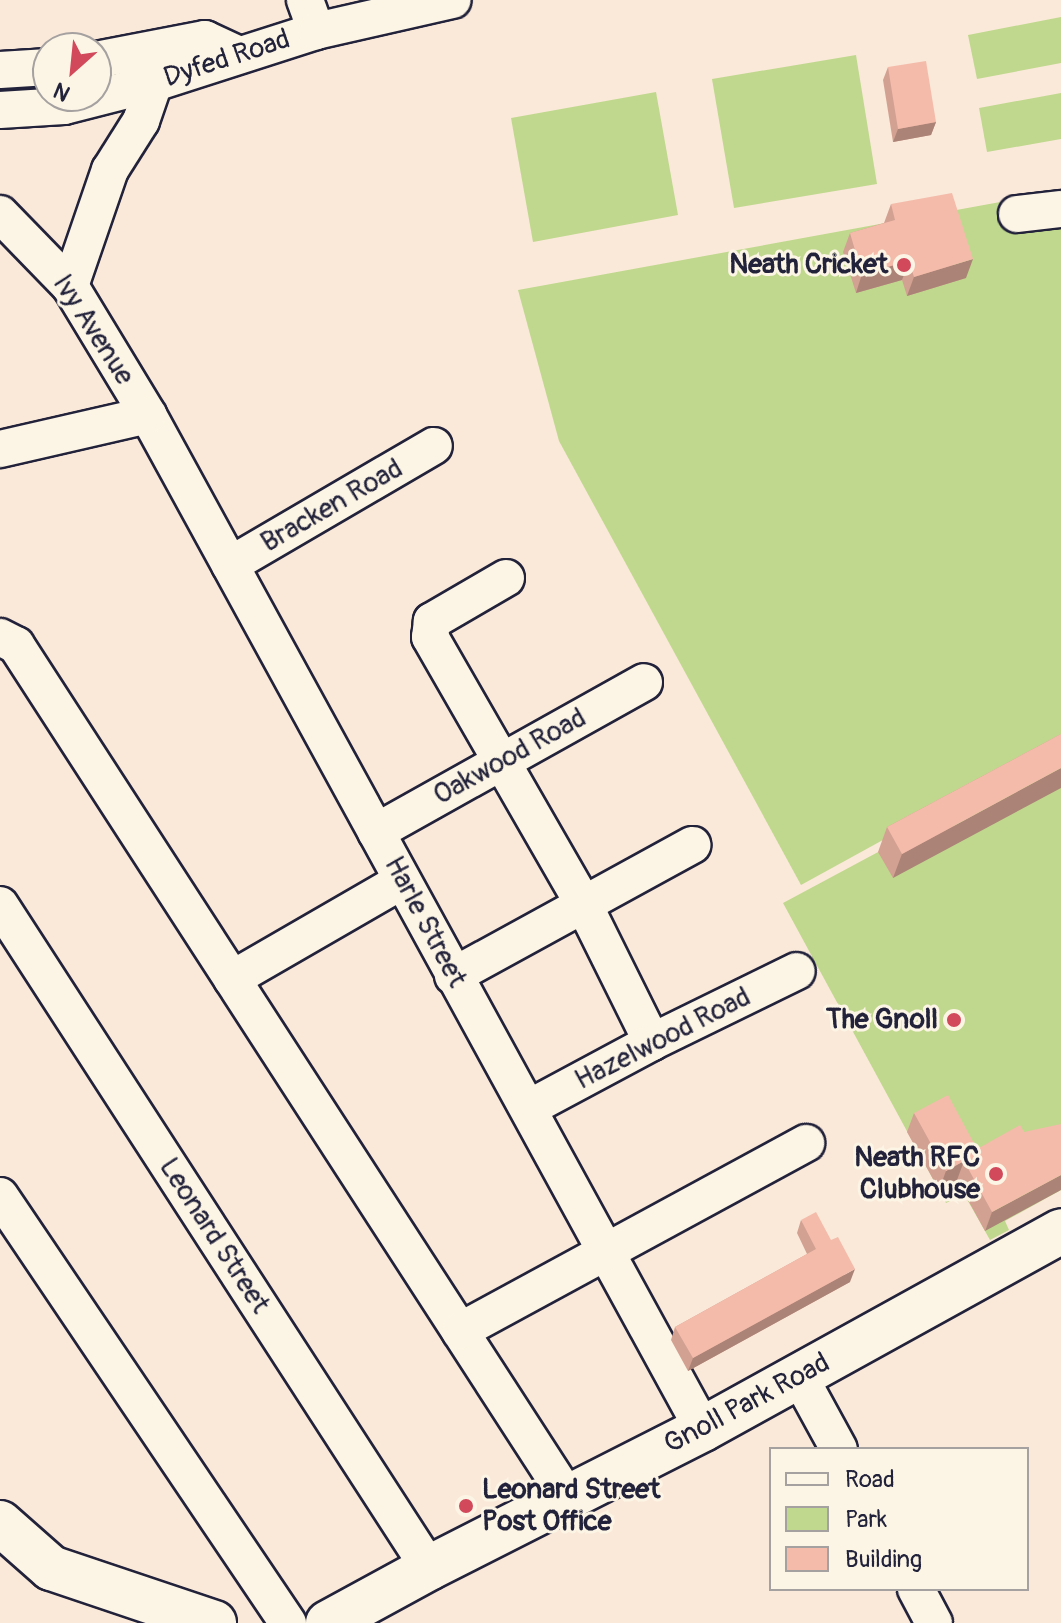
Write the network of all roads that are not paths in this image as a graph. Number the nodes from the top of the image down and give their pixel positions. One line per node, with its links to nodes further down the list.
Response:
1 (453, 0): 2 (street, Dyfed Road)
2 (310, 15): 3 (street, Dyfed Road)
3 (240, 55): 4 (street); 7 (street, Dyfed Road)
4 (112, 57)
5 (32, 68): 6 (street)
6 (0, 70)
7 (154, 83): 8 (street, Dyfed Road); 12 (street)
8 (0, 110)
9 (1061, 209): 11 (street)
10 (0, 214): 12 (street, Ivy Avenue)
11 (1017, 214)
12 (70, 286): 13 (street, Ivy Avenue)
13 (148, 415): 15 (street); 16 (street, Harle Street)
14 (434, 446): 16 (street, Bracken Road)
15 (0, 449)
16 (230, 565): 21 (street, Harle Street)
17 (506, 578): 20 (street)
18 (0, 637): 28 (street)
19 (644, 682): 20 (street, Oakwood Road)
20 (501, 762): 21 (street, Oakwood Road); 25 (street)
21 (376, 832): 23 (street, Harle Street)
22 (692, 845): 25 (street)
23 (402, 881): 27 (street, Harle Street); 28 (street)
24 (0, 905): 41 (street, Leonard Street)
25 (584, 905): 27 (street); 29 (street)
26 (797, 971): 29 (street, Hazelwood Road)
27 (453, 976): 30 (street, Harle Street)
28 (232, 979): 35 (street)
29 (652, 1042): 30 (street, Hazelwood Road)
30 (529, 1108): 34 (street, Harle Street)
31 (806, 1143): 34 (street)
32 (0, 1196): 44 (street)
33 (1061, 1231): 36 (main road, Gnoll Park Road)
34 (607, 1252): 35 (street); 37 (street, Harle Street)
35 (460, 1331): 39 (street)
36 (799, 1376): 37 (main road, Gnoll Park Road); 38 (street)
37 (703, 1429): 39 (main road, Gnoll Park Road)
38 (838, 1447)
39 (568, 1498): 41 (main road, Gnoll Park Road)
40 (0, 1523): 43 (main road)
41 (429, 1568): 45 (main road, Gnoll Park Road)
42 (917, 1591): 46 (street)
43 (214, 1623)
44 (288, 1623)
45 (328, 1623)
46 (934, 1623)

